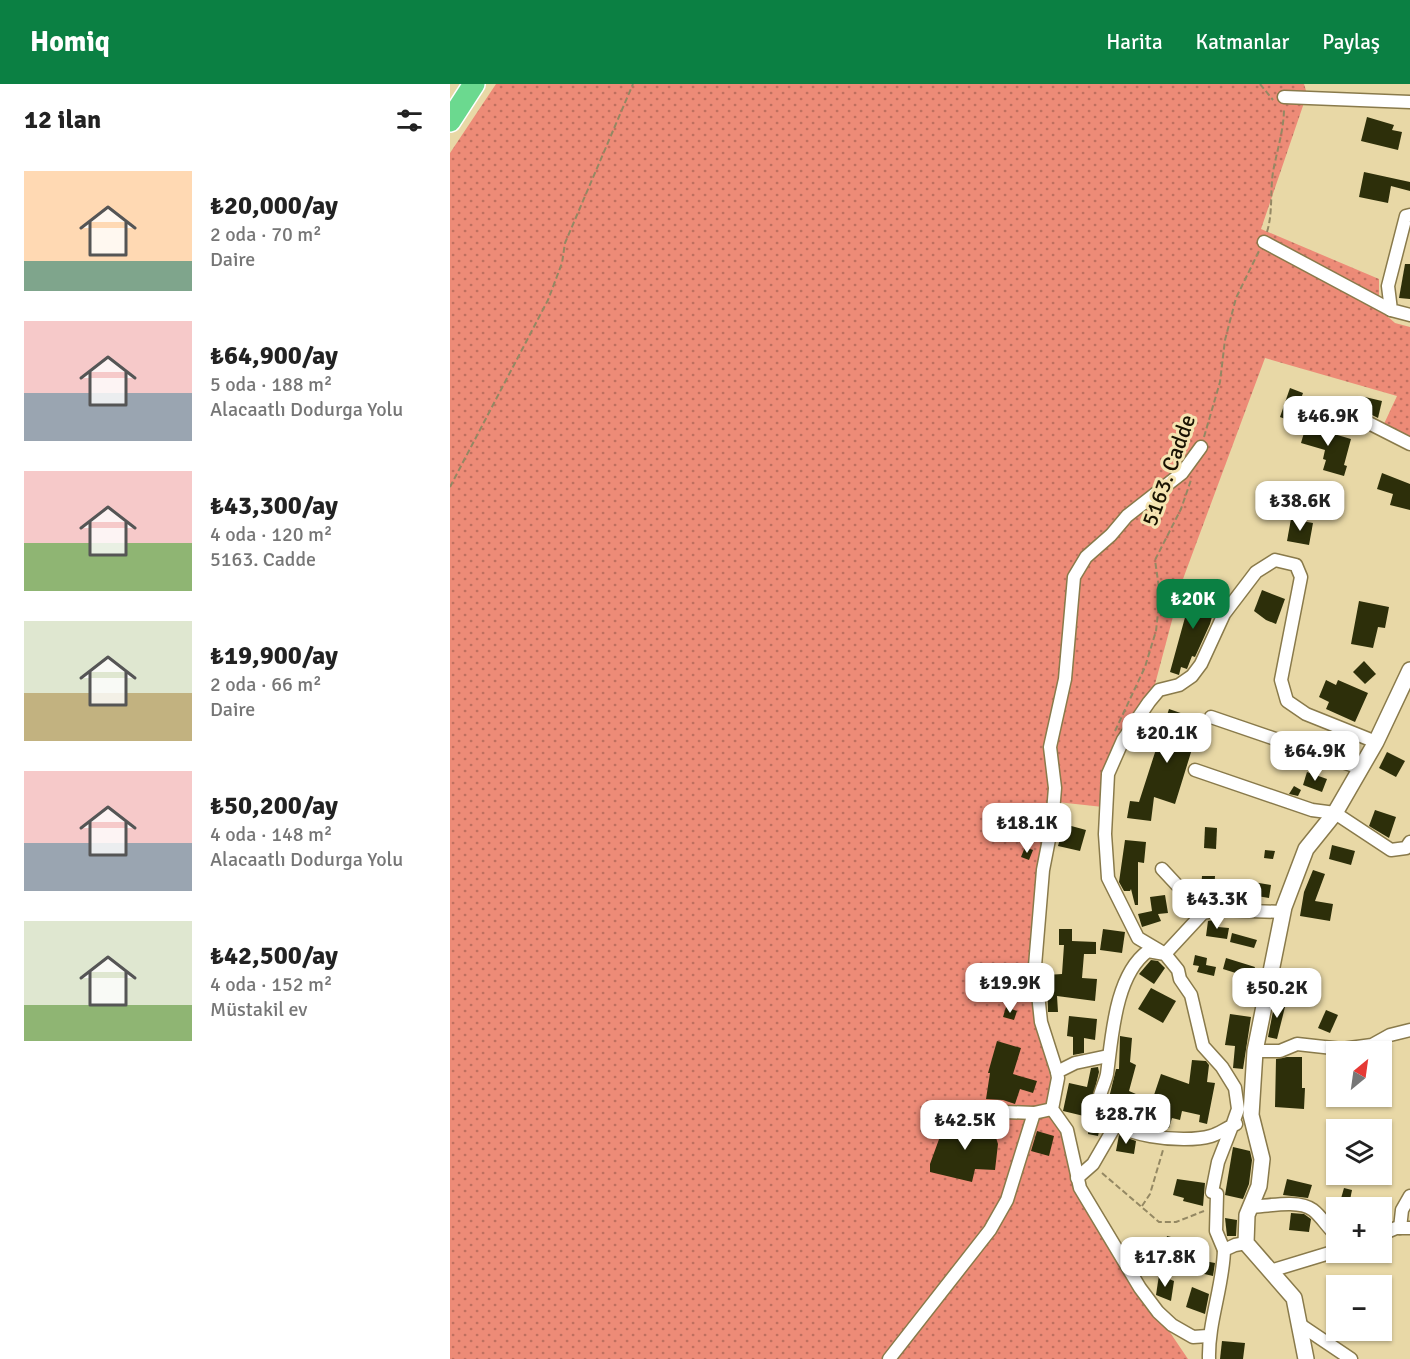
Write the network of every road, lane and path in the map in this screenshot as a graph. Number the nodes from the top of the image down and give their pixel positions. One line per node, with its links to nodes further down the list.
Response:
1 (474, 84): 5 (highway)
2 (633, 84): 14 (path)
3 (1284, 97): 4 (street); 7 (path, 5163. Cadde)
4 (1410, 102)
5 (450, 121)
6 (1410, 215): 8 (street)
7 (1264, 242): 8 (street); 12 (path, 5163. Cadde)
8 (1391, 310): 9 (street)
9 (1410, 315)
10 (1345, 411): 11 (street)
11 (1410, 444)
12 (1201, 447): 30 (street)
13 (1193, 474): 17 (path, 5163. Cadde)
14 (450, 487)
15 (1410, 670): 18 (street)
16 (1211, 717): 19 (street)
17 (1111, 738)
18 (1376, 742): 19 (street); 26 (street)
19 (1360, 768): 21 (street)
20 (1195, 770): 21 (street)
21 (1335, 813): 22 (street); 24 (street)
22 (1410, 842)
23 (1162, 869): 25 (street)
24 (1283, 912): 25 (street); 28 (street)
25 (1203, 913): 26 (street)
26 (1165, 954): 29 (street); 36 (street)
27 (1410, 1030): 28 (street)
28 (1256, 1051): 34 (street)
29 (1108, 1056): 30 (street); 35 (street)
30 (1057, 1072): 31 (street)
31 (1052, 1109): 33 (street); 39 (street)
32 (950, 1110): 33 (street)
33 (1034, 1113): 52 (street)
34 (1251, 1116): 36 (street); 43 (street)
35 (1114, 1126): 37 (street); 38 (street)
36 (1232, 1126): 37 (street); 40 (street)
37 (1166, 1138): 42 (path)
38 (1093, 1164): 39 (street); 42 (path)
39 (1077, 1178): 51 (street)
40 (1217, 1194): 42 (path); 47 (street)
41 (1410, 1196): 45 (street)
42 (1142, 1207)
43 (1252, 1207): 44 (street); 46 (street)
44 (1326, 1226)
45 (1405, 1228)
46 (1246, 1243): 47 (street); 49 (street)
47 (1224, 1250): 51 (street)
48 (1326, 1254): 49 (street)
49 (1270, 1271): 50 (street)
50 (1302, 1326): 54 (street); 55 (street)
51 (1208, 1335): 53 (street)
52 (889, 1359)
53 (1209, 1359)
54 (1306, 1359)
55 (1351, 1359)

